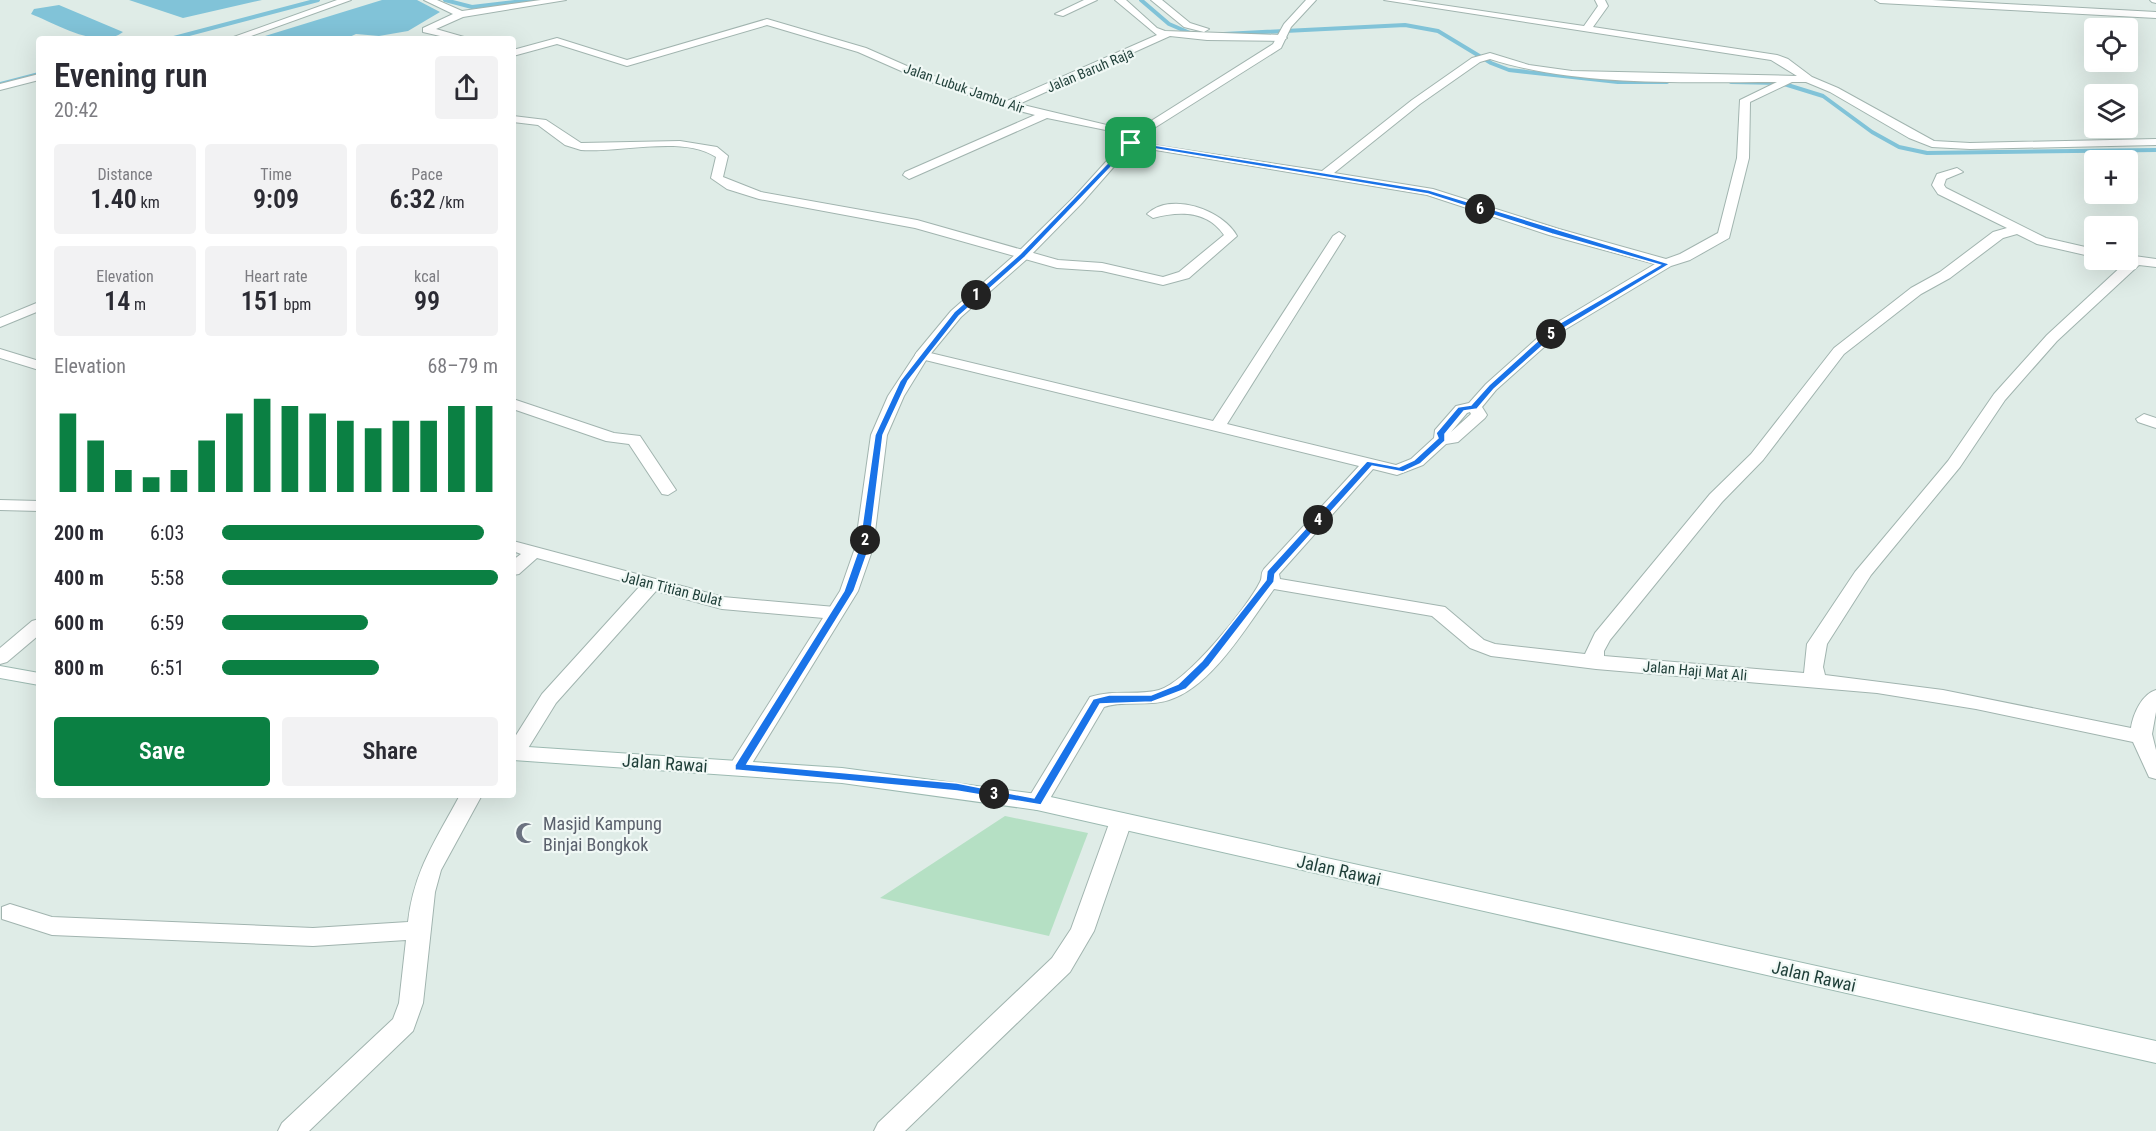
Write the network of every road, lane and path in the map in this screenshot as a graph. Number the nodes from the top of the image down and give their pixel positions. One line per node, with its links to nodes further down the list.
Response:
1 (346, 0): 17 (street)
2 (429, 0): 11 (street)
3 (561, 0): 11 (street)
4 (1092, 0): 12 (street)
5 (1120, 0): 16 (street)
6 (1156, 0): 15 (street)
7 (1311, 0): 15 (street)
8 (1389, 0): 14 (street)
9 (1600, 0): 14 (street)
10 (1880, 0): 13 (street)
11 (461, 14): 18 (street)
12 (1060, 14)
13 (2156, 15)
14 (1586, 30): 21 (street)
15 (1285, 32): 16 (street); 27 (street)
16 (1169, 34): 24 (street, Jalan Baruh Raja)
17 (242, 36)
18 (453, 36)
19 (516, 53): 24 (street, Jalan Lubuk Jambu Air)
20 (36, 78): 23 (street)
21 (1808, 79): 22 (street); 28 (street)
22 (1784, 82): 31 (street); 38 (street)
23 (0, 87)
24 (1008, 105): 25 (street, Jalan Lubuk Jambu Air)
25 (1046, 114): 27 (street, Jalan Lubuk Jambu Air); 30 (street)
26 (516, 119): 36 (street)
27 (1134, 139): 31 (street, Jalan Lubuk Jambu Air); 36 (street)
28 (2156, 142)
29 (1957, 172): 33 (street)
30 (909, 175)
31 (1324, 175): 38 (street, Jalan Lubuk Jambu Air)
32 (1153, 214): 36 (street)
33 (2016, 230): 35 (street); 60 (street)
34 (1339, 236): 47 (street)
35 (2084, 251)
36 (1022, 256): 44 (street)
37 (2138, 260): 39 (street)
38 (1666, 263): 48 (street)
39 (2156, 263)
40 (2120, 270): 63 (street)
41 (36, 307): 42 (street)
42 (0, 323)
43 (0, 353): 45 (street)
44 (922, 355): 47 (street); 57 (street)
45 (36, 365)
46 (516, 405): 49 (street)
47 (1218, 426): 48 (street)
48 (1370, 463): 55 (street)
49 (668, 490)
50 (0, 505): 51 (street)
51 (36, 506)
52 (516, 547): 53 (street, Jalan Titian Bulat)
53 (534, 552): 54 (street); 56 (street, Jalan Titian Bulat)
54 (516, 567)
55 (1270, 577): 60 (street, Jalan Haji Mat Ali); 71 (street)
56 (651, 585): 57 (street, Jalan Titian Bulat); 66 (street)
57 (835, 613): 68 (street)
58 (36, 628): 59 (street)
59 (0, 658)
60 (1596, 663): 63 (street, Jalan Haji Mat Ali)
61 (0, 672): 62 (street)
62 (36, 678)
63 (1816, 681): 65 (street, Jalan Haji Mat Ali)
64 (2156, 698): 65 (street)
65 (2141, 737): 69 (street)
66 (516, 750)
67 (516, 753): 68 (street, Jalan Rawai)
68 (739, 768): 71 (street, Jalan Rawai)
69 (2156, 772)
70 (469, 798): 74 (street)
71 (1037, 802): 72 (street, Jalan Rawai)
72 (1121, 821): 75 (street, Jalan Rawai); 77 (street)
73 (10, 912): 74 (street)
74 (418, 930): 76 (street)
75 (2156, 1052)
76 (291, 1131)
77 (887, 1131)

